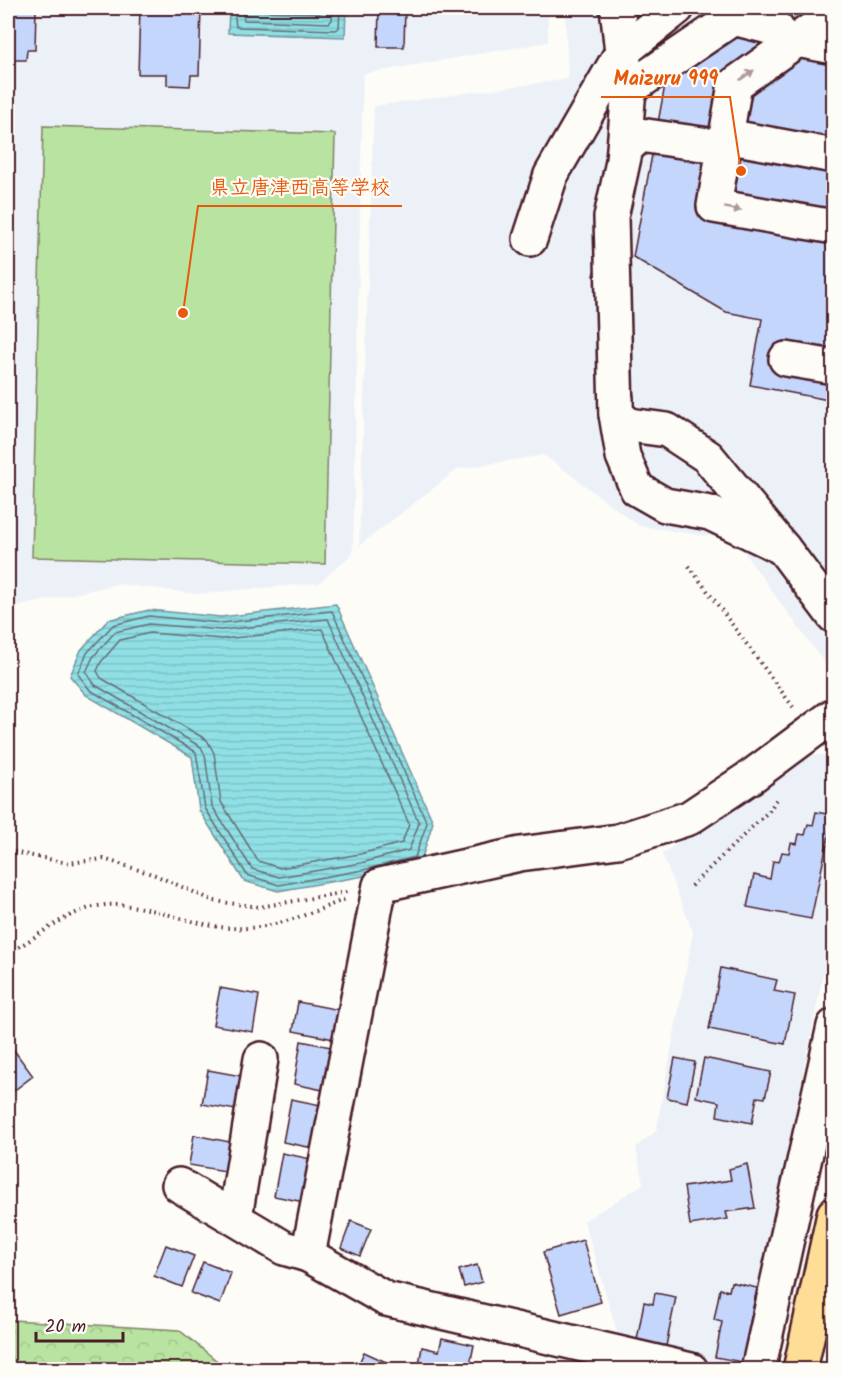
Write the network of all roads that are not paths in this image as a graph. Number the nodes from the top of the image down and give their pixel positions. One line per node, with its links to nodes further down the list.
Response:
1 (617, 8): 6 (street)
2 (677, 8): 6 (street)
3 (834, 14): 4 (street)
4 (787, 34): 5 (street); 7 (street); 8 (street, one-way to 4)
5 (834, 47)
6 (622, 52): 7 (street); 12 (street)
7 (629, 89): 9 (street)
8 (723, 147): 9 (street); 10 (street); 11 (street, one-way to 11)
9 (626, 148): 15 (street)
10 (834, 156)
11 (834, 227)
12 (530, 239)
13 (786, 359): 14 (street)
14 (834, 367)
15 (616, 414): 16 (street); 16 (street)
16 (783, 548): 17 (street)
17 (834, 616)
18 (834, 715): 24 (street)
19 (834, 1026): 25 (street)
20 (261, 1059): 23 (street)
21 (179, 1185): 23 (street)
22 (834, 1214): 26 (highway)
23 (235, 1217): 24 (street)
24 (308, 1256): 27 (street)
25 (770, 1318): 26 (street); 29 (street)
26 (809, 1328): 30 (highway)
27 (651, 1365): 28 (street)
28 (691, 1370)
29 (758, 1370)
30 (800, 1370)

